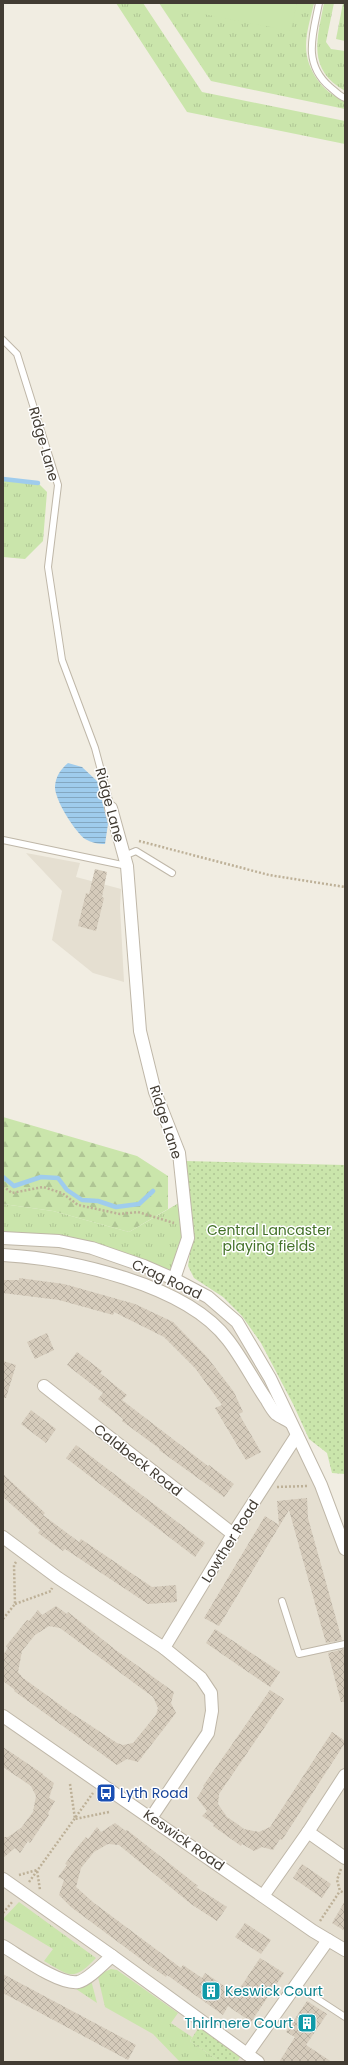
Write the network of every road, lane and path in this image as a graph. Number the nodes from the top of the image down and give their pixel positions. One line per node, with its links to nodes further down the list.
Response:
1 (319, 3): 2 (lane)
2 (345, 98)
3 (3, 340): 4 (lane, Ridge Lane)
4 (112, 808): 6 (street, Ridge Lane)
5 (3, 840): 6 (lane)
6 (124, 855): 7 (lane); 8 (path); 10 (street, Ridge Lane)
7 (172, 872)
8 (345, 887)
9 (3, 1186): 10 (path)
10 (187, 1228): 13 (street, Ridge Lane)
11 (3, 1238): 13 (street, Crag Road)
12 (3, 1255): 15 (street, Crag Road)
13 (174, 1279): 15 (street, Crag Road)
14 (44, 1386): 19 (street, Caldbeck Road)
15 (290, 1422): 16 (street, Crag Road)
16 (297, 1435): 17 (street, Crag Road); 18 (street, Lowther Road)
17 (321, 1485): 18 (path); 21 (street, Crag Road)
18 (263, 1488): 19 (street, Lowther Road)
19 (233, 1534): 28 (street, Lowther Road)
20 (3, 1537): 22 (street)
21 (345, 1549)
22 (22, 1552): 23 (street); 25 (path)
23 (58, 1578): 25 (path); 28 (street)
24 (282, 1601): 27 (lane)
25 (15, 1604): 26 (path)
26 (3, 1619)
27 (345, 1644)
28 (164, 1648): 34 (street)
29 (3, 1716): 34 (street, Keswick Road)
30 (345, 1775): 36 (street)
31 (70, 1784): 35 (path)
32 (90, 1798): 35 (path)
33 (109, 1812): 35 (path)
34 (151, 1818): 42 (street, Keswick Road)
35 (75, 1819): 40 (path)
36 (308, 1832): 37 (street); 42 (street)
37 (345, 1858): 39 (path)
38 (3, 1879): 40 (street)
39 (340, 1891): 41 (path); 43 (path)
40 (22, 1892): 47 (street)
41 (345, 1893)
42 (263, 1896): 43 (street, Keswick Road)
43 (313, 1931): 44 (street, Keswick Road)
44 (328, 1940): 46 (street, Keswick Road); 48 (street)
45 (3, 1946): 47 (street)
46 (345, 1950)
47 (112, 1956): 50 (street)
48 (296, 1986): 49 (lane); 50 (street)
49 (345, 2017)
50 (247, 2054): 51 (street)
51 (258, 2062)

